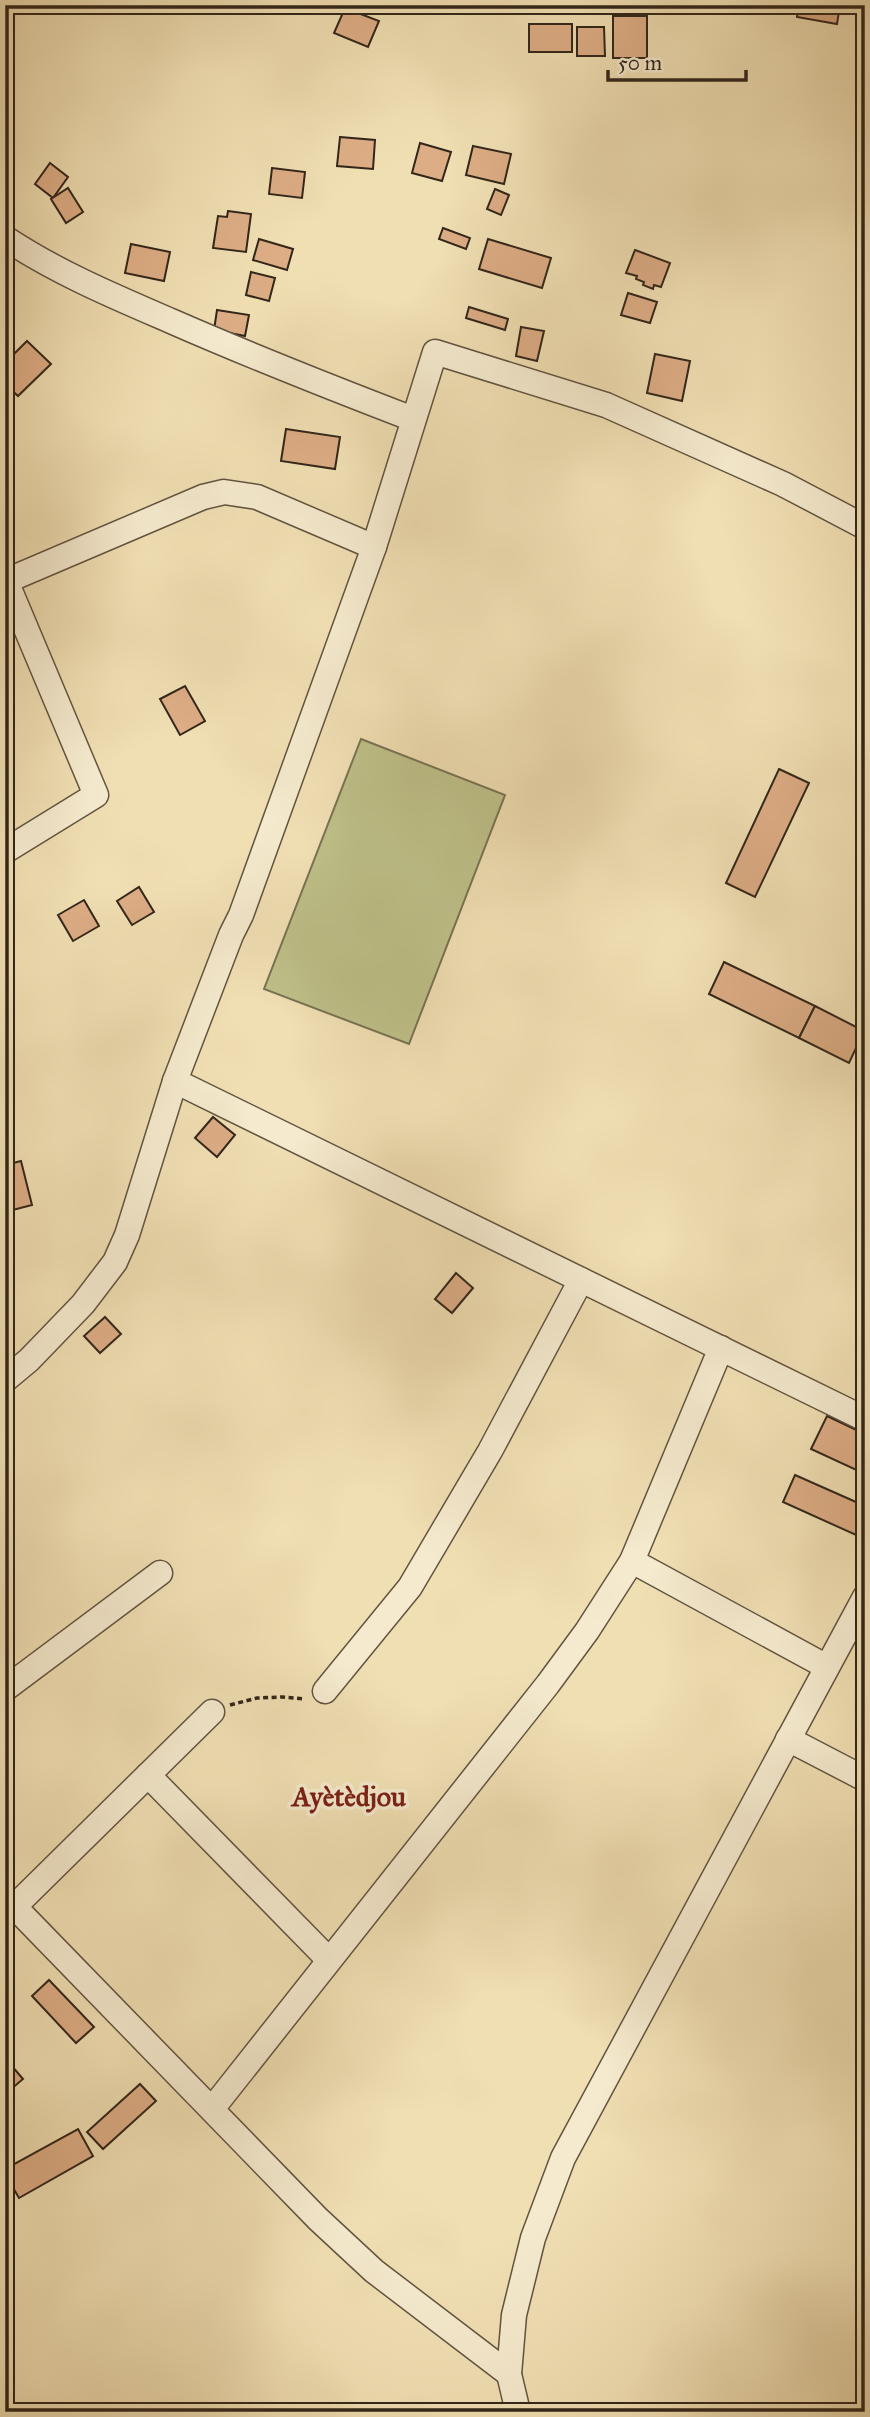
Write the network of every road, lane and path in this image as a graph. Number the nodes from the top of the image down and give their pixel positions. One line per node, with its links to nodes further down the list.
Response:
1 (5, 238): 2 (street)
2 (413, 419): 3 (street); 4 (street)
3 (865, 527)
4 (374, 547): 5 (street); 6 (street)
5 (5, 850)
6 (175, 1081): 7 (street); 9 (street)
7 (581, 1280): 8 (street); 16 (street)
8 (721, 1348): 10 (street); 11 (street)
9 (5, 1380)
10 (865, 1419)
11 (632, 1561): 14 (street); 22 (street)
12 (160, 1573): 15 (street)
13 (865, 1597): 14 (street)
14 (827, 1667): 18 (street)
15 (5, 1689)
16 (325, 1691): 17 (path)
17 (212, 1712): 19 (street)
18 (788, 1739): 20 (street); 24 (street)
19 (148, 1775): 21 (street); 22 (street)
20 (865, 1779)
21 (10, 1902): 23 (street)
22 (329, 1960): 23 (street)
23 (212, 2109): 24 (street)
24 (509, 2374): 25 (street)
25 (518, 2412)

